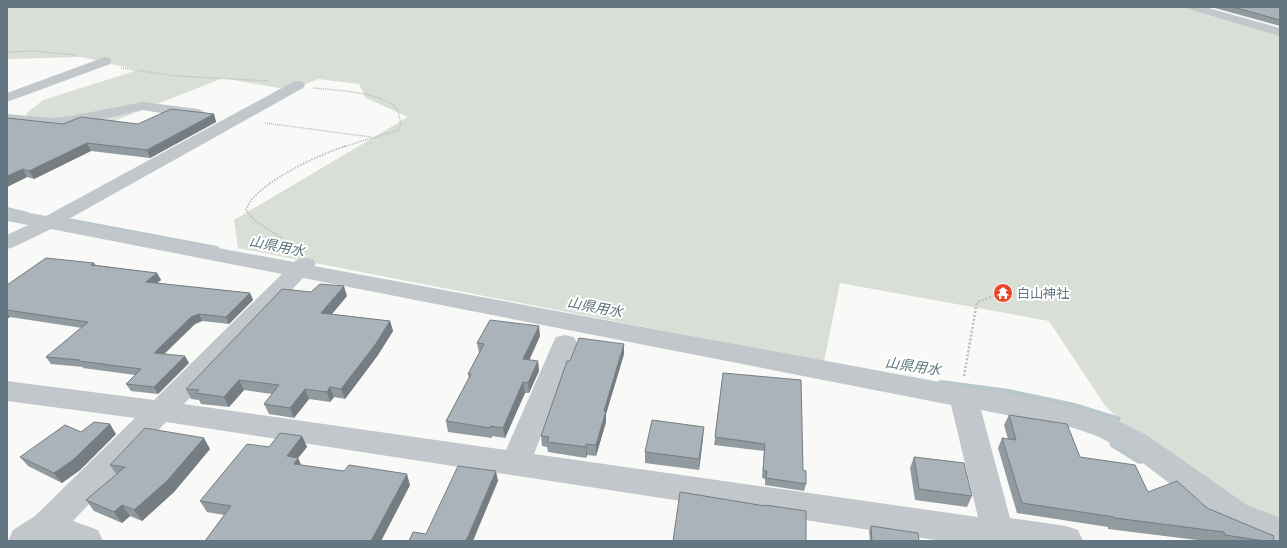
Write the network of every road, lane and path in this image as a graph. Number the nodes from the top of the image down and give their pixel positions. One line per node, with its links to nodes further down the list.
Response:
1 (1194, 7): 3 (street)
2 (1280, 23): 3 (street)
3 (1254, 24): 4 (street)
4 (1280, 32)
5 (7, 52): 6 (path)
6 (105, 61): 7 (path); 8 (street)
7 (298, 85): 10 (street); 11 (path)
8 (7, 98)
9 (7, 119): 10 (street)
10 (237, 119): 11 (path); 14 (street)
11 (373, 137): 17 (path)
12 (7, 203): 14 (street)
13 (7, 215): 14 (street)
14 (56, 218): 15 (street); 16 (street); 17 (street)
15 (202, 239)
16 (7, 243)
17 (301, 267): 20 (street); 22 (street)
18 (1003, 293): 20 (path)
19 (565, 343): 23 (street)
20 (963, 388): 25 (street); 26 (street)
21 (7, 391): 22 (street)
22 (159, 411): 23 (street); 24 (street)
23 (515, 464): 26 (street)
24 (36, 533): 27 (street)
25 (1280, 533)
26 (999, 536): 28 (street)
27 (86, 541)
28 (1066, 541)

